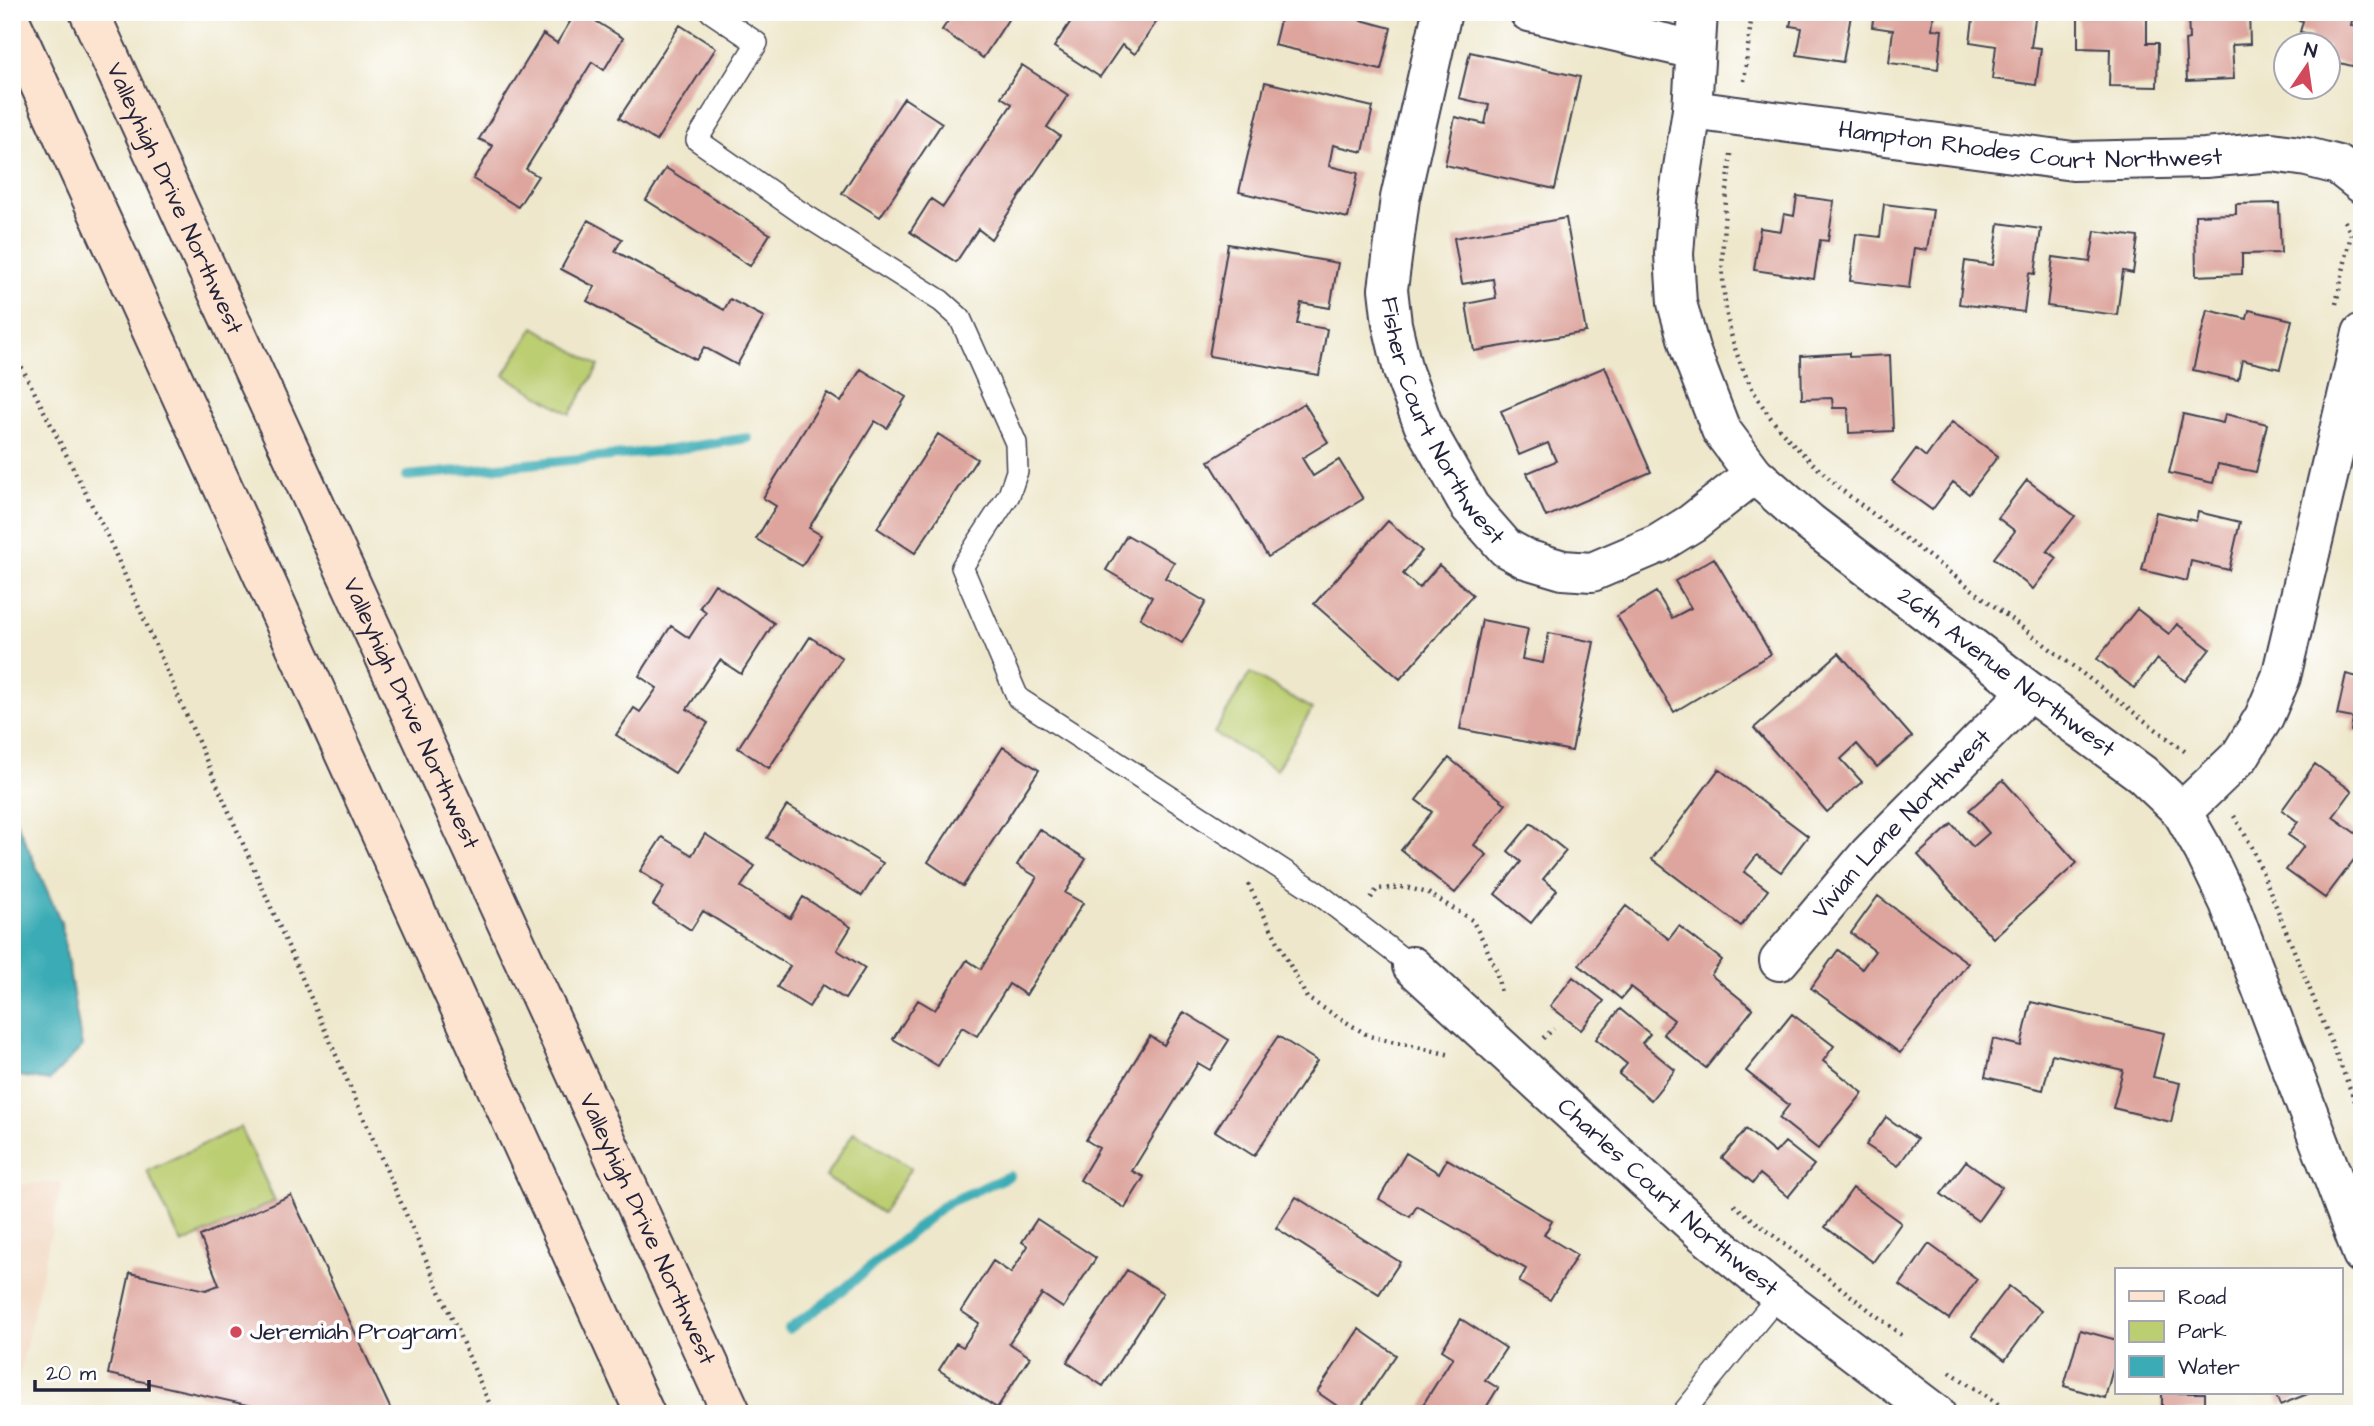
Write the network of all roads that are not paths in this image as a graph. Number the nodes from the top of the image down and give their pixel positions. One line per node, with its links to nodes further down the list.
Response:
1 (89, 12): 20 (main road, Valleyhigh Drive Northwest)
2 (711, 12): 15 (lane)
3 (1442, 12): 11 (street, Fisher Court Northwest)
4 (1529, 12): 7 (street)
5 (1698, 12): 7 (street, 26th Avenue Northwest)
6 (12, 24): 19 (main road)
7 (1695, 50): 8 (street, 26th Avenue Northwest)
8 (1692, 110): 9 (street, Hampton Rhodes Court Northwest); 11 (street, 26th Avenue Northwest)
9 (2350, 196)
10 (2349, 321): 13 (street)
11 (1754, 474): 12 (street, 26th Avenue Northwest)
12 (2029, 691): 13 (street, 26th Avenue Northwest); 14 (street, Vivian Lane Northwest)
13 (2182, 812): 16 (street, 26th Avenue Northwest)
14 (1779, 961)
15 (1412, 967): 18 (street, Charles Court Northwest)
16 (2351, 1191): 17 (street, 26th Avenue Northwest)
17 (2362, 1255)
18 (1779, 1295): 21 (lane); 22 (street, Charles Court Northwest)
19 (645, 1414)
20 (732, 1414)
21 (1682, 1414)
22 (1937, 1414)

